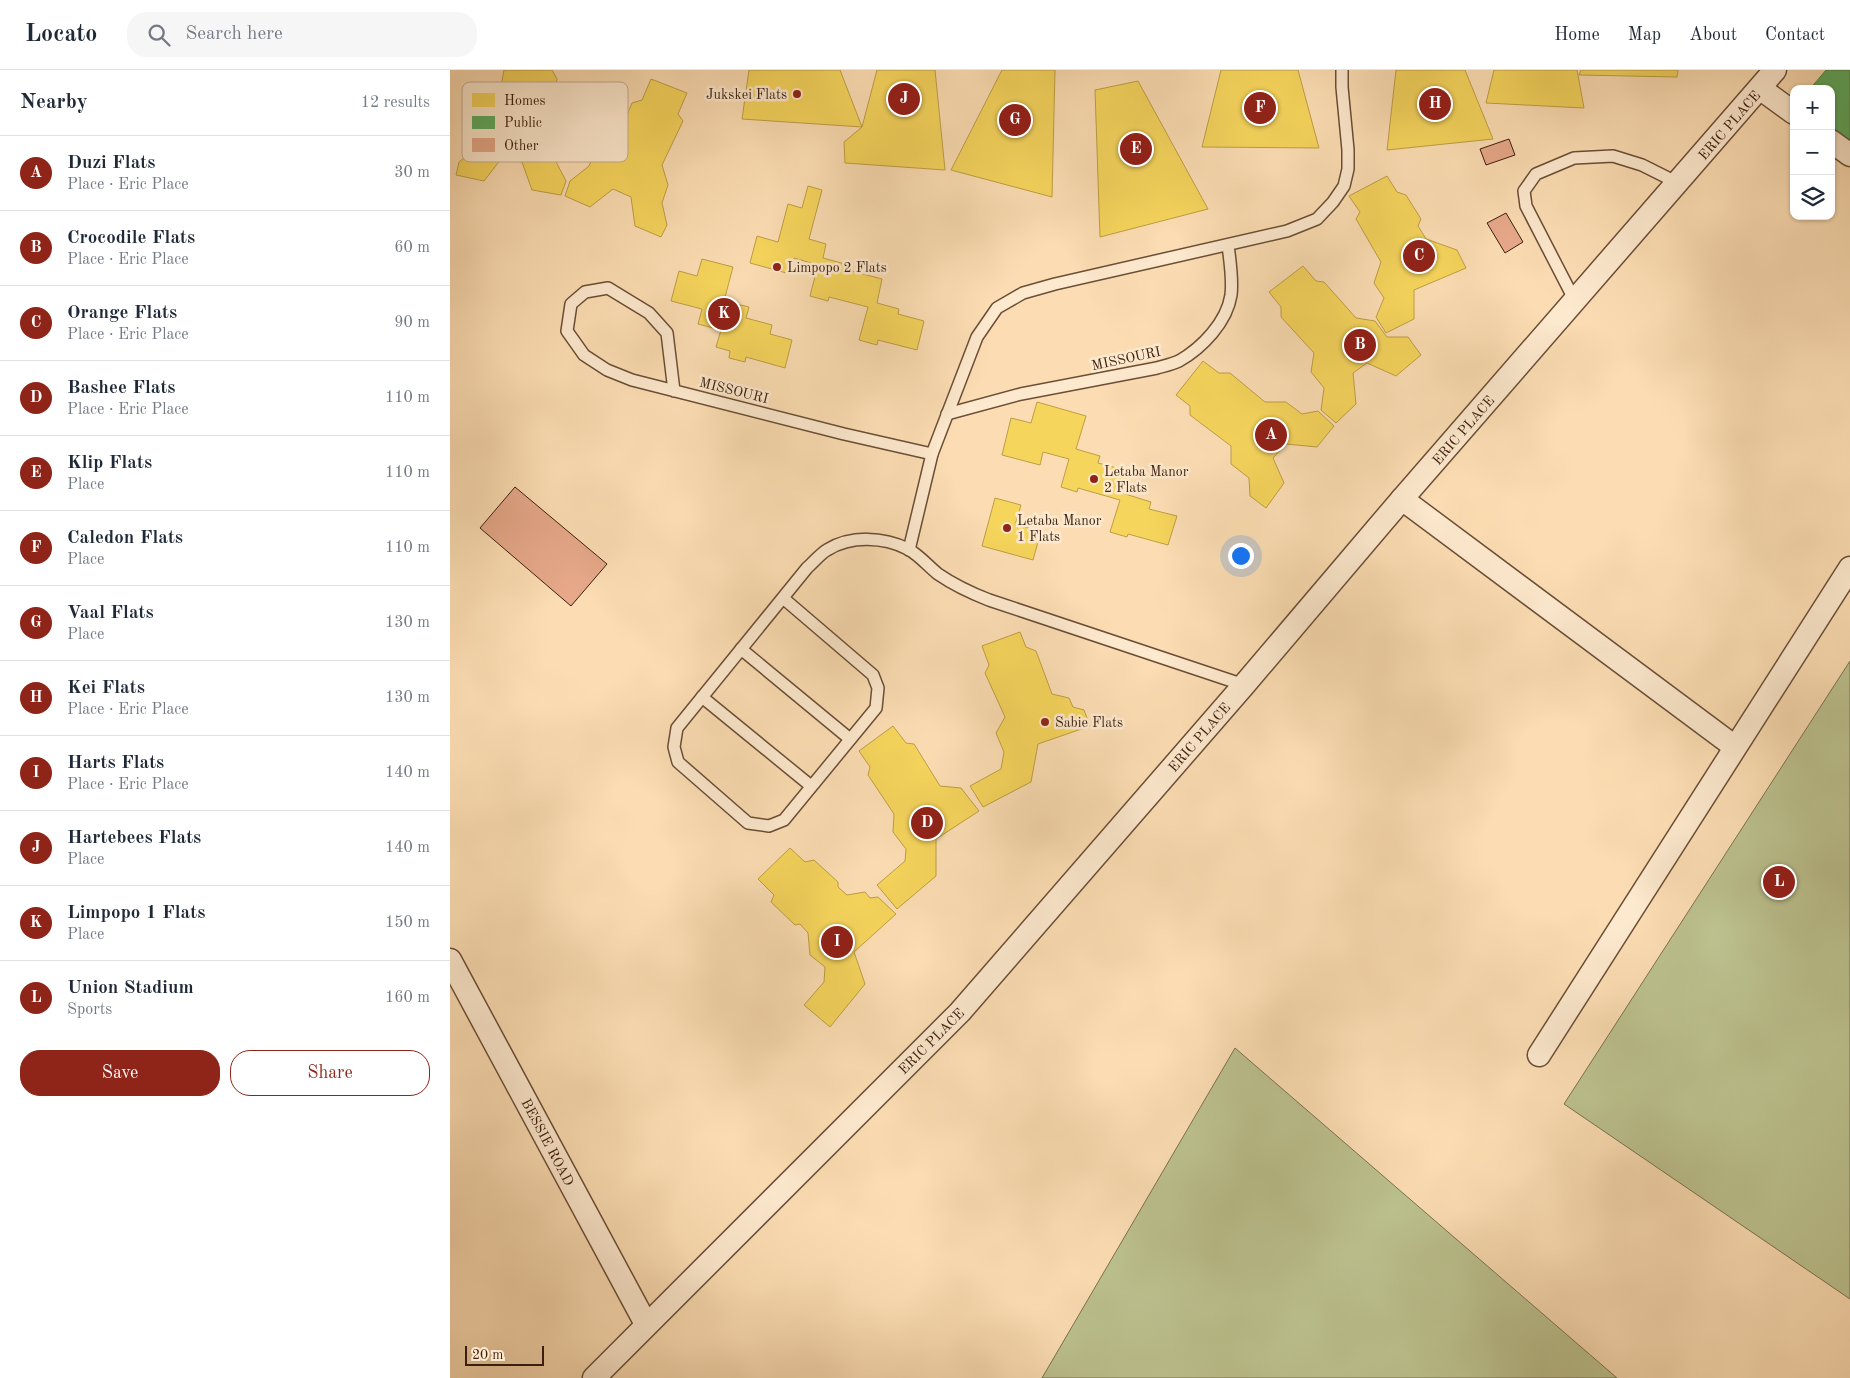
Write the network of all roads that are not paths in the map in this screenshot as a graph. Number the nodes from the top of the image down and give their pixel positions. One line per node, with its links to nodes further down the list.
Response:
1 (1342, 70): 8 (lane)
2 (1776, 70): 3 (street, ERIC PLACE)
3 (1761, 89): 4 (street); 7 (street, ERIC PLACE)
4 (1790, 110)
5 (1835, 144): 6 (street)
6 (1850, 155)
7 (1678, 183): 9 (street, ERIC PLACE); 9 (lane)
8 (1228, 245): 11 (lane); 11 (lane, MISSOURI)
9 (1575, 301): 13 (street, ERIC PLACE)
10 (674, 391): 10 (lane, MISSOURI); 12 (lane, MISSOURI)
11 (947, 414): 12 (lane)
12 (932, 454): 14 (lane)
13 (1402, 499): 18 (street, ERIC PLACE); 21 (street)
14 (909, 550): 16 (lane); 18 (lane)
15 (1850, 568): 21 (street)
16 (783, 598): 17 (lane); 20 (lane)
17 (741, 649): 19 (lane); 20 (lane)
18 (1244, 685): 25 (street, ERIC PLACE)
19 (702, 697): 22 (lane); 22 (lane)
20 (850, 738): 22 (lane)
21 (1735, 747): 24 (street)
22 (811, 786)
23 (450, 960): 25 (street, BESSIE ROAD)
24 (1539, 1055)
25 (646, 1324): 26 (street, ERIC PLACE)
26 (594, 1378)

